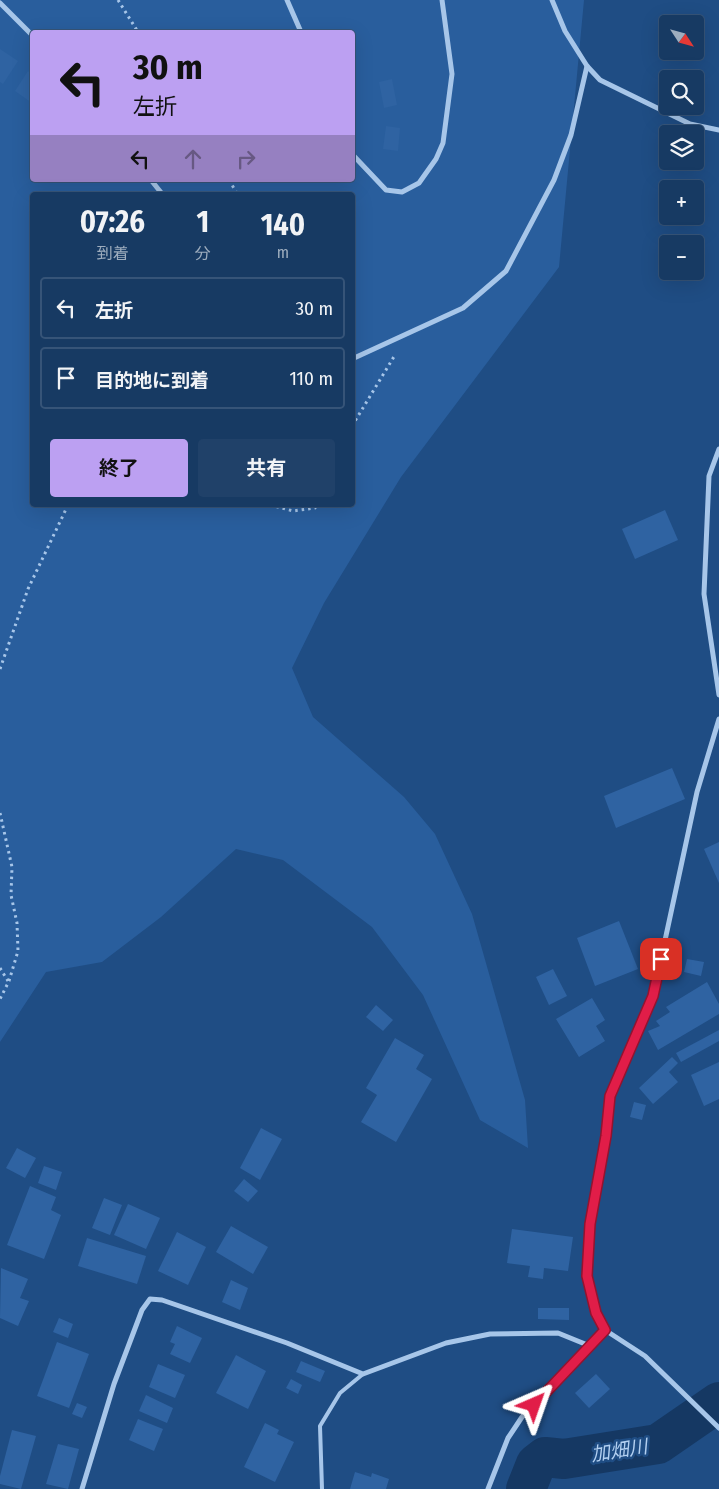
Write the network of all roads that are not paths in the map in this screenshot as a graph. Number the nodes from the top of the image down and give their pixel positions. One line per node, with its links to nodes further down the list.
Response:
1 (287, 0): 5 (street)
2 (442, 0): 9 (street)
3 (552, 0): 7 (street)
4 (0, 4): 6 (street)
5 (300, 30)
6 (30, 33)
7 (587, 66): 8 (street); 12 (street)
8 (719, 130)
9 (355, 157)
10 (153, 182): 11 (street)
11 (161, 192)
12 (355, 358)
13 (719, 449): 14 (street)
14 (719, 695)
15 (719, 719): 16 (street)
16 (605, 1330): 17 (street); 19 (street)
17 (590, 1346): 18 (street); 22 (street)
18 (363, 1374): 20 (street); 21 (lane)
19 (719, 1428)
20 (82, 1489)
21 (322, 1489)
22 (488, 1489)

